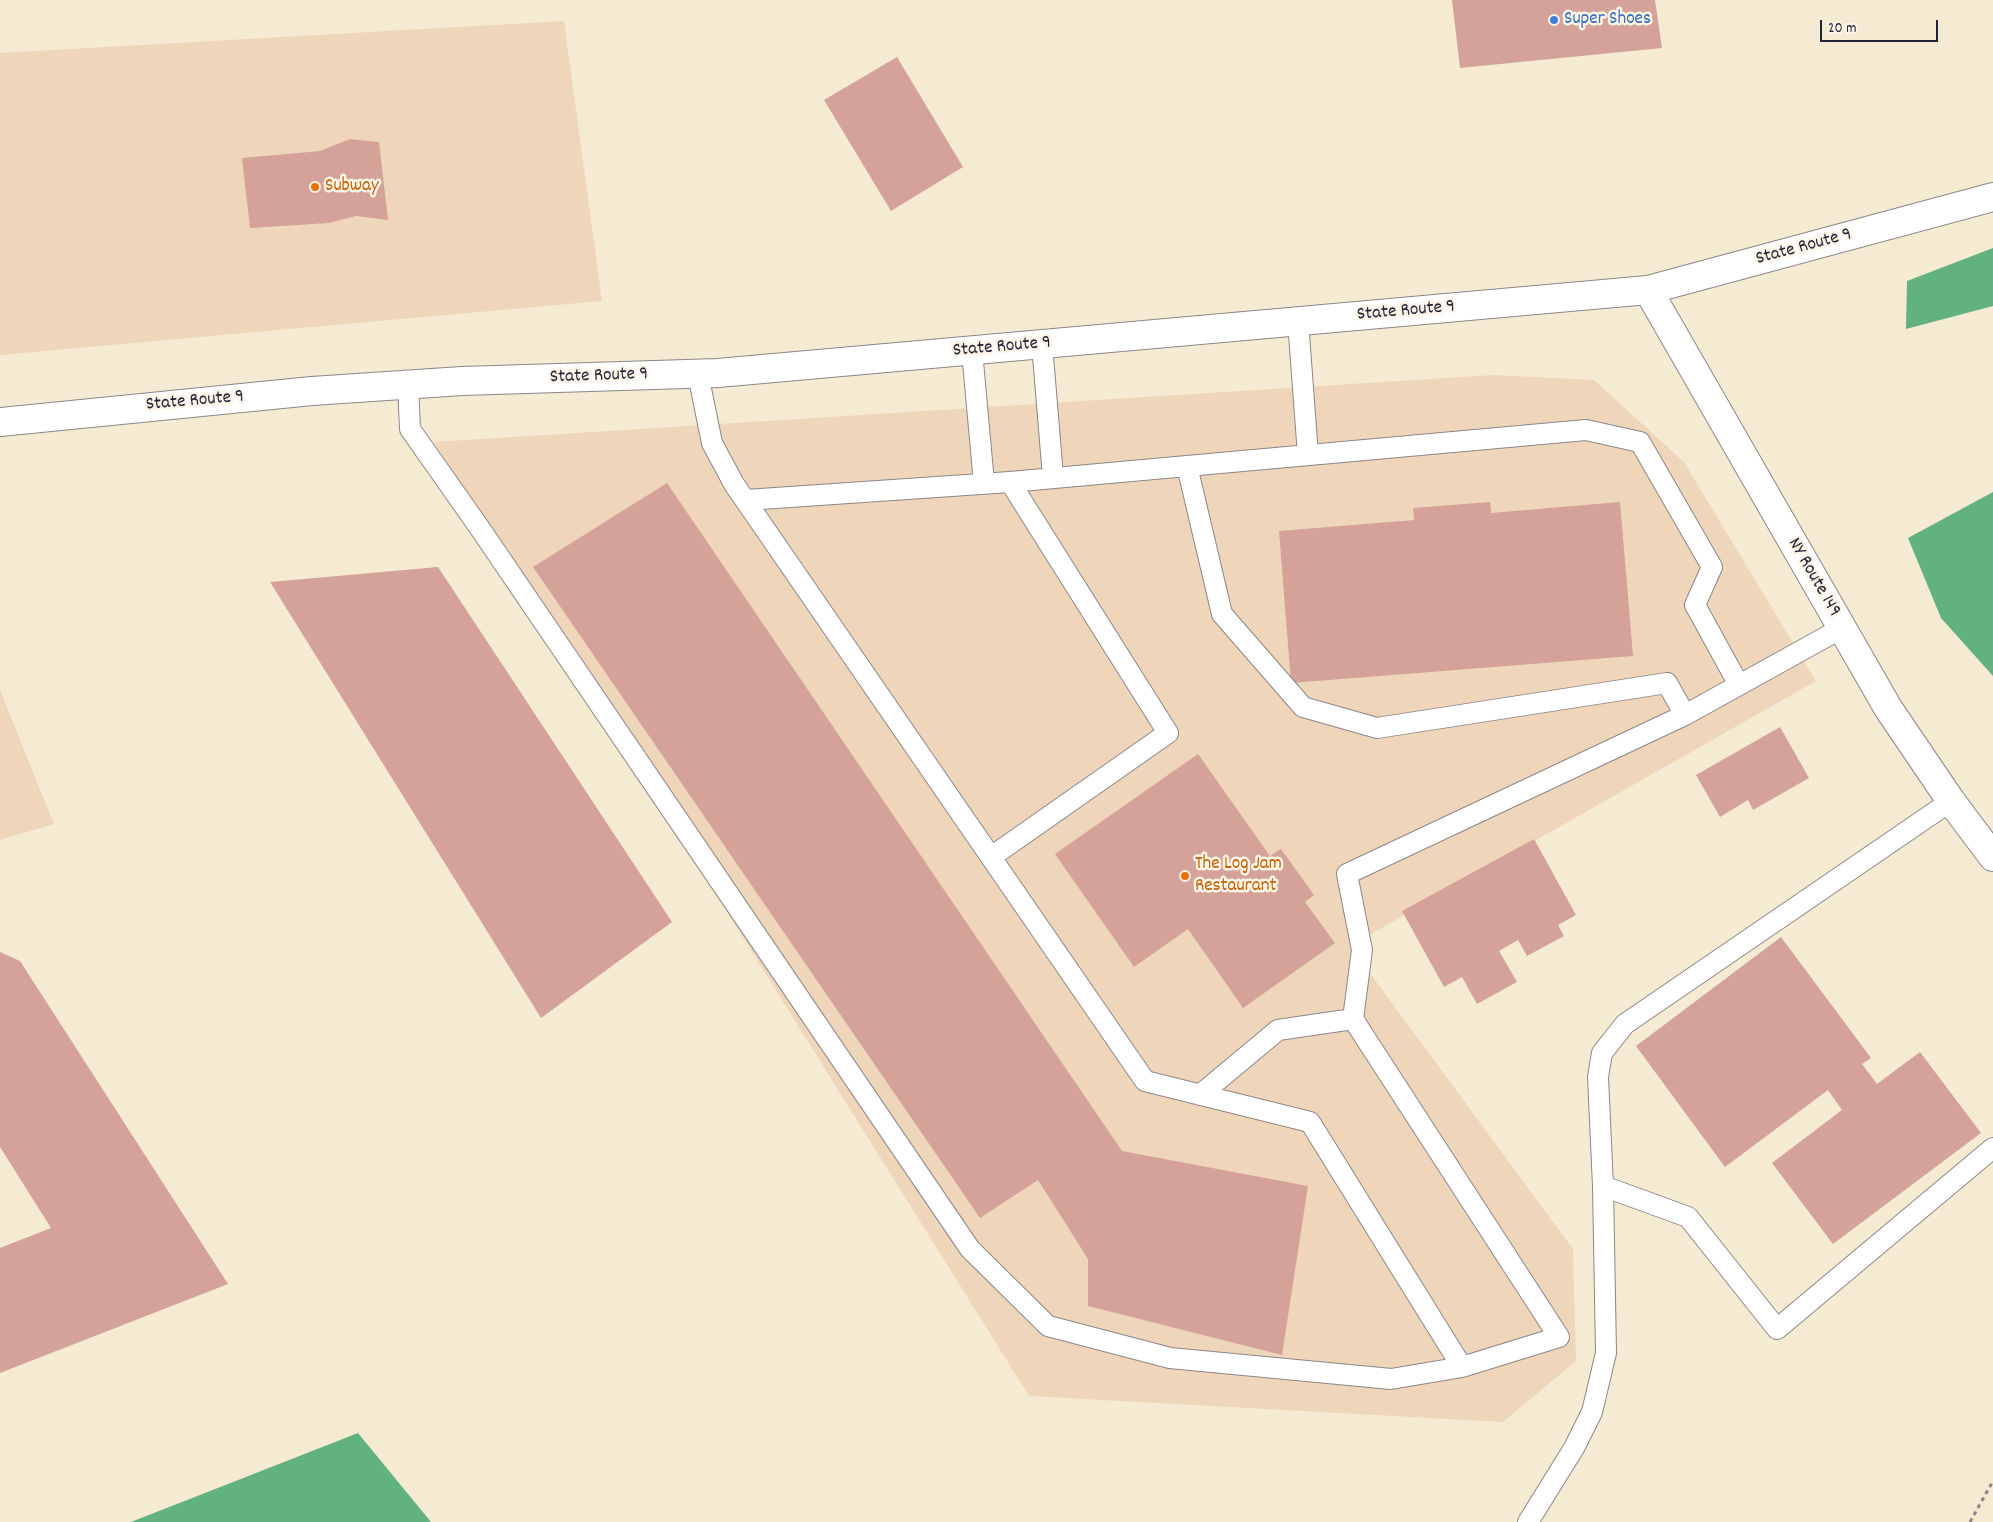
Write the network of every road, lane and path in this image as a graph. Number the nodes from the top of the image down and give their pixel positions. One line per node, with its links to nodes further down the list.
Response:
1 (1993, 197): 2 (main road, State Route 9)
2 (1648, 290): 3 (main road, State Route 9); 15 (main road, NY Route 149)
3 (1298, 321): 4 (main road, State Route 9); 9 (lane)
4 (1042, 344): 5 (main road, State Route 9); 11 (lane)
5 (972, 351): 6 (main road, State Route 9); 13 (lane)
6 (698, 374): 7 (main road, State Route 9); 14 (lane)
7 (408, 385): 8 (main road, State Route 9); 25 (lane)
8 (0, 422)
9 (1308, 455): 10 (lane); 16 (lane)
10 (1187, 466): 11 (lane); 17 (lane)
11 (1052, 478): 12 (lane)
12 (1010, 482): 13 (lane); 19 (lane)
13 (984, 483): 14 (lane)
14 (746, 500): 19 (lane)
15 (1842, 628): 16 (lane); 18 (main road, NY Route 149)
16 (1739, 685): 17 (lane)
17 (1685, 715): 21 (lane)
18 (1951, 801): 20 (main road, NY Route 149); 24 (lane)
19 (991, 857): 22 (lane)
20 (1993, 857)
21 (1353, 1019): 22 (lane); 25 (lane)
22 (1200, 1095): 25 (lane)
23 (1993, 1148): 24 (lane)
24 (1603, 1186): 27 (lane)
25 (1462, 1367)
26 (1993, 1481): 28 (path)
27 (1528, 1522)
28 (1970, 1522)

